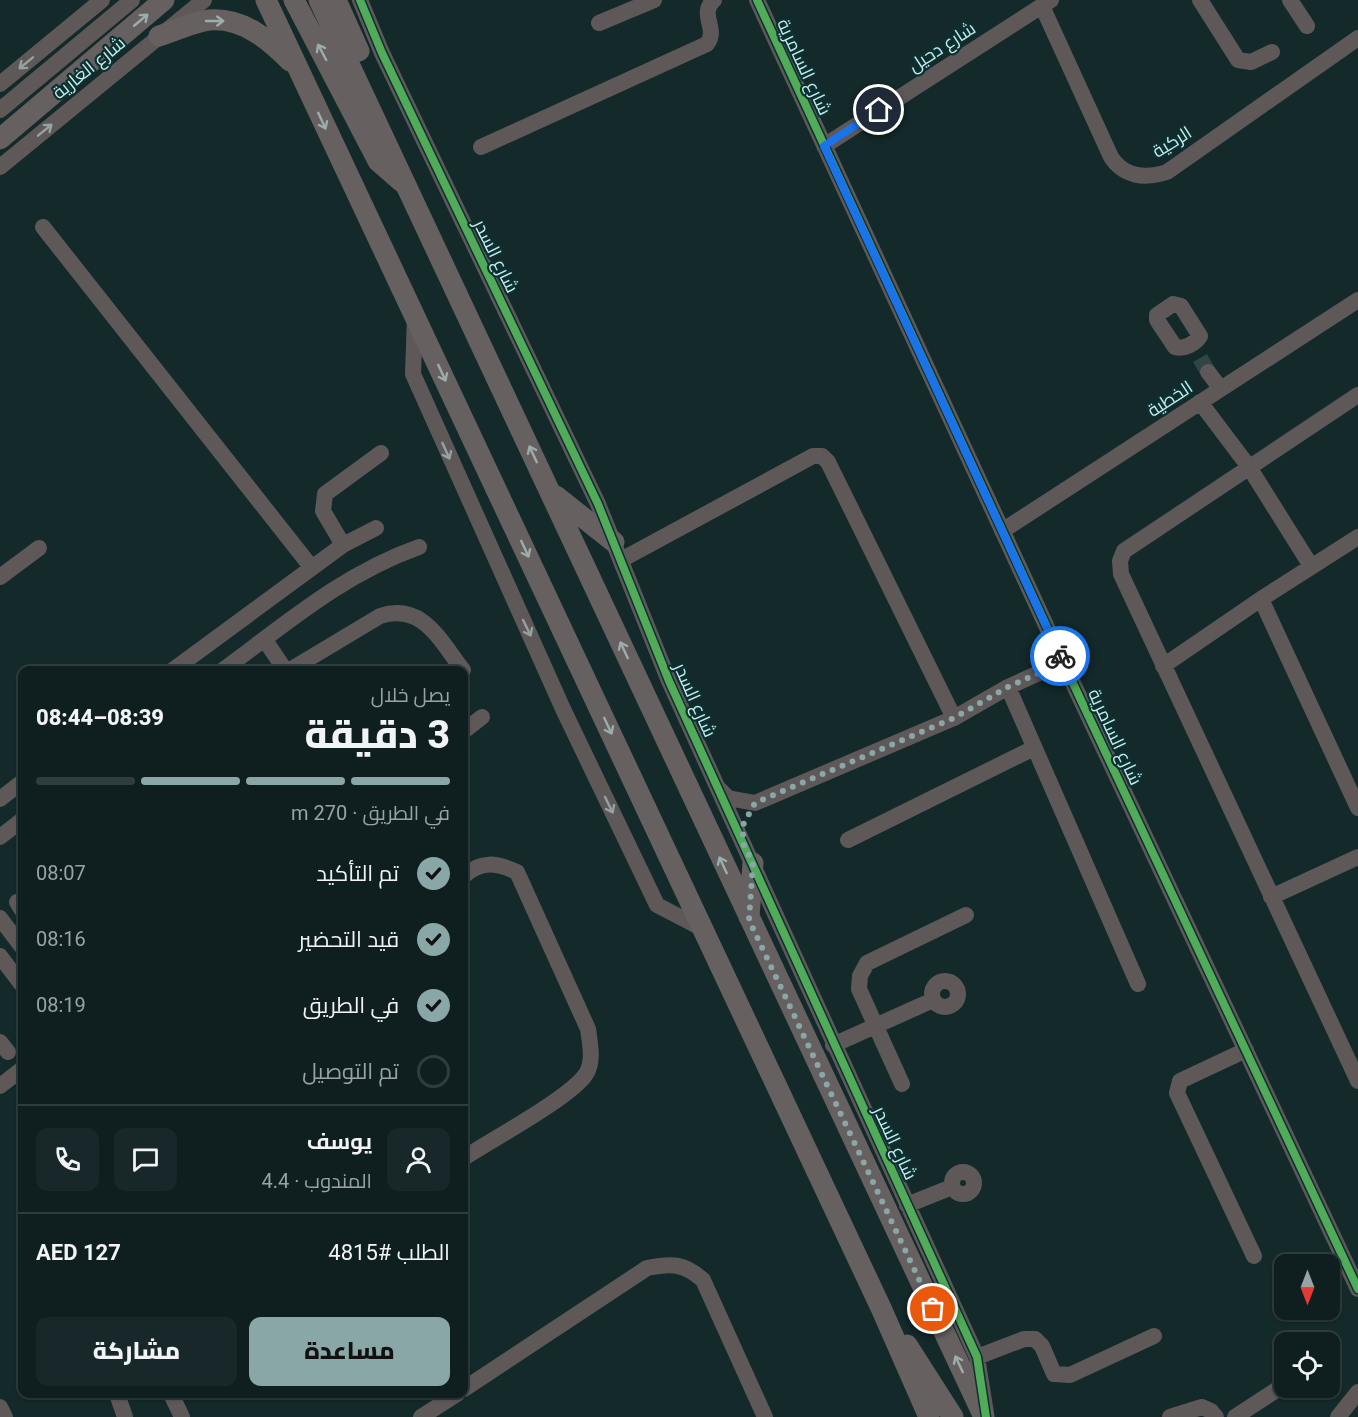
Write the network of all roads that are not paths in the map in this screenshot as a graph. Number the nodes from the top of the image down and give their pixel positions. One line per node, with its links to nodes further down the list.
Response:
1 (102, 0): 21 (street)
2 (132, 0): 19 (street, شارع الغارية)
3 (164, 0): 26 (main road, one-way to 3)
4 (204, 0): 18 (street, شارع الغارية)
5 (266, 0): 23 (main road)
6 (294, 0): 30 (main road, one-way to 6)
7 (319, 0): 30 (main road, شارع السدر)
8 (336, 0): 30 (main road)
9 (360, 0): 47 (street, شارع السدر)
10 (654, 0): 16 (street)
11 (757, 0): 27 (street, شارع السامرية)
12 (1200, 0): 22 (street)
13 (1290, 0): 17 (street)
14 (708, 2): 28 (street)
15 (1047, 3): 20 (street, الركية); 27 (street, شارع دحيل)
16 (599, 23)
17 (1307, 26)
18 (159, 36): 23 (main road, one-way to 23); 29 (street, شارع الغارية, one-way to 18)
19 (86, 38): 21 (street); 25 (street, شارع الغارية)
20 (1358, 38)
21 (51, 42): 24 (street, one-way to 24)
22 (1272, 52)
23 (297, 68): 33 (main road, one-way to 33)
24 (0, 84)
25 (0, 110)
26 (0, 139)
27 (824, 146): 42 (street, شارع السامرية)
28 (481, 147)
29 (0, 167)
30 (409, 188): 40 (main road, شارع السدر, one-way to 30)
31 (43, 227): 49 (street)
32 (1358, 300): 35 (street, الخطية)
33 (415, 316): 81 (main road, one-way to 81); 81 (street, one-way to 81)
34 (1200, 358): 35 (street)
35 (1221, 389): 37 (street, الخطية)
36 (1358, 395): 39 (street)
37 (1200, 402): 39 (street); 42 (street, الخطية)
38 (381, 453): 44 (street)
39 (1249, 467): 48 (street); 59 (street)
40 (549, 490): 47 (main road); 80 (main road, شارع السدر, one-way to 40)
41 (376, 528): 44 (street)
42 (1002, 531): 53 (street, شارع السامرية)
43 (1358, 537): 48 (street)
44 (343, 545): 49 (street)
45 (419, 547): 52 (street)
46 (39, 548): 50 (street)
47 (617, 551): 62 (street); 66 (street, شارع السدر)
48 (1311, 566): 51 (street)
49 (312, 568): 54 (street)
50 (1, 575)
51 (1261, 599): 59 (street); 69 (street)
52 (265, 640): 55 (street); 56 (street)
53 (1063, 662): 60 (street); 89 (street, شارع السامرية)
54 (178, 666)
55 (229, 666)
56 (284, 666)
57 (294, 666): 58 (street)
58 (460, 666)
59 (1163, 666): 77 (street)
60 (1008, 687): 62 (street); 64 (street)
61 (482, 717): 63 (street)
62 (954, 718): 68 (street)
63 (468, 728)
64 (1034, 748): 72 (street); 85 (street)
65 (18, 785): 67 (street)
66 (719, 789): 68 (street); 73 (street, شارع السدر)
67 (0, 799)
68 (755, 803): 73 (street)
69 (1358, 808)
70 (18, 823): 71 (street)
71 (0, 837)
72 (848, 840)
73 (743, 843): 75 (street, شارع السدر)
74 (1358, 857): 77 (street)
75 (753, 863): 80 (main road); 88 (street, شارع السدر)
76 (468, 873): 94 (street)
77 (1271, 897): 91 (street)
78 (966, 915): 87 (street)
79 (0, 918): 82 (street)
80 (749, 920): 117 (main road, شارع السدر, one-way to 80)
81 (703, 929): 99 (main road)
82 (18, 942)
83 (0, 956): 84 (street)
84 (18, 980)
85 (1138, 984)
86 (933, 1000): 87 (street)
87 (874, 1026): 88 (street); 92 (street)
88 (833, 1045): 96 (street, شارع السدر)
89 (1246, 1050): 97 (street); 98 (street, شارع السامرية)
90 (18, 1077): 93 (street)
91 (1358, 1081)
92 (902, 1084)
93 (0, 1086)
94 (468, 1155)
95 (952, 1187): 96 (street)
96 (907, 1205): 101 (street, شارع السدر)
97 (1254, 1256)
98 (1358, 1289)
99 (881, 1308): 115 (main road); 116 (main road)
100 (1154, 1336): 101 (street)
101 (977, 1357): 117 (street, شارع السدر)
102 (468, 1386): 114 (street)
103 (1274, 1392): 120 (street)
104 (1358, 1392): 121 (street)
105 (120, 1398): 111 (street)
106 (173, 1398): 112 (street)
107 (451, 1398): 113 (street)
108 (0, 1407): 110 (street)
109 (1358, 1410): 122 (street)
110 (5, 1417)
111 (125, 1417)
112 (182, 1417)
113 (421, 1417)
114 (765, 1417)
115 (929, 1417)
116 (953, 1417)
117 (985, 1417)
118 (1170, 1417): 119 (street)
119 (1216, 1417)
120 (1235, 1417)
121 (1338, 1417)
122 (1348, 1417)

